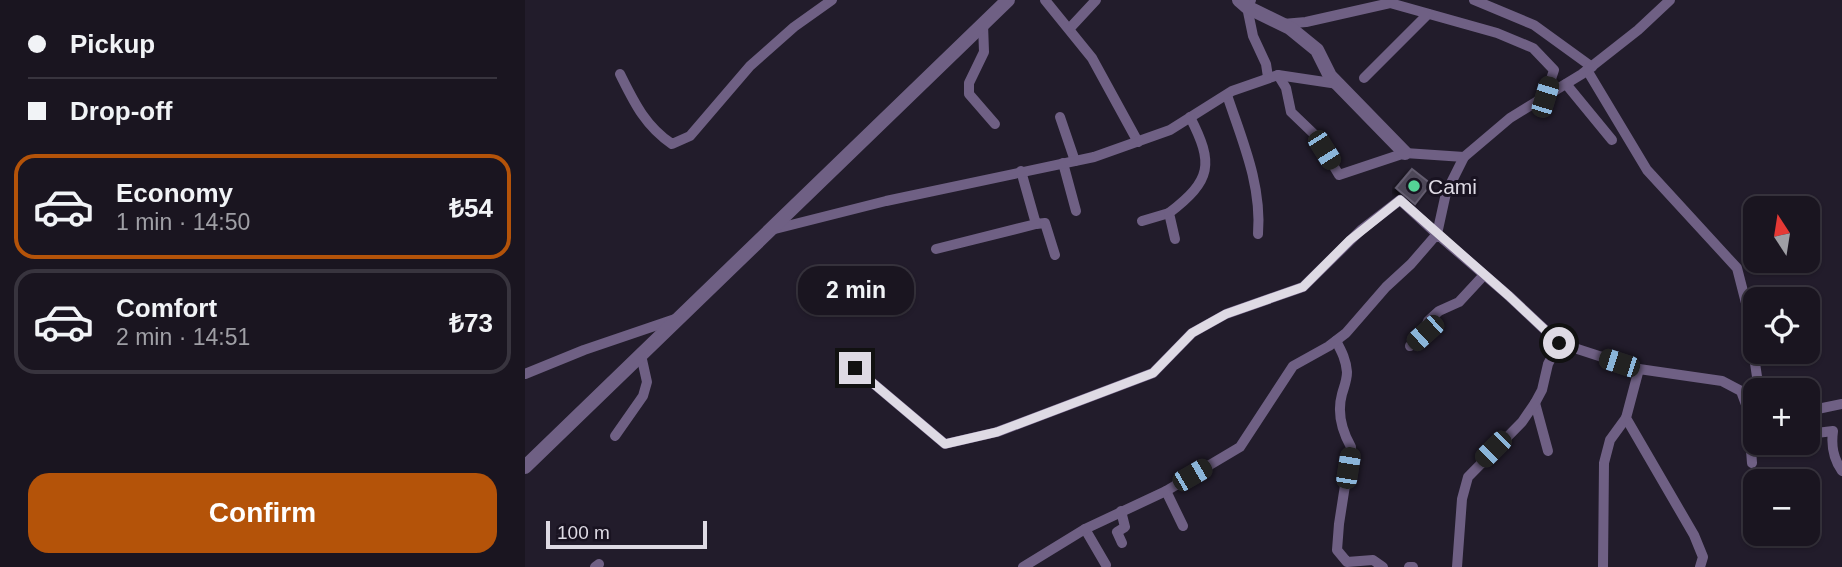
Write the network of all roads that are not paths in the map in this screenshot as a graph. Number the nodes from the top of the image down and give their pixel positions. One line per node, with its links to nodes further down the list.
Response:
1 (832, 0): 13 (street)
2 (1008, 0): 9 (street)
3 (1045, 0): 11 (street)
4 (1096, 0): 11 (street)
5 (1474, 0): 12 (street)
6 (1246, 2): 10 (street); 14 (street)
7 (1664, 2): 12 (street)
8 (1428, 14): 10 (street); 15 (street); 19 (street)
9 (983, 24): 22 (street); 33 (street)
10 (1283, 24): 16 (street)
11 (1070, 28): 24 (street)
12 (1589, 69): 17 (street); 48 (street)
13 (619, 74)
14 (1273, 76): 16 (street); 18 (street); 25 (street)
15 (1364, 78)
16 (1338, 84): 25 (street)
17 (1566, 84): 19 (street); 23 (street)
18 (1227, 94): 21 (street); 34 (street)
19 (1545, 97): 26 (street)
20 (1060, 117): 27 (street)
21 (1190, 117): 24 (street); 30 (street)
22 (995, 124)
23 (1612, 140)
24 (1138, 142): 27 (street)
25 (1405, 153): 26 (street)
26 (1464, 157): 35 (street)
27 (1069, 162): 28 (street); 29 (street)
28 (1021, 171): 32 (street); 33 (street)
29 (1076, 211)
30 (1169, 213): 31 (street); 36 (street)
31 (1142, 221)
32 (1036, 224): 37 (street); 38 (street)
33 (771, 230): 40 (street)
34 (1258, 234)
35 (1437, 234): 39 (street); 41 (street); 45 (street)
36 (1175, 239)
37 (936, 249)
38 (1055, 255)
39 (1485, 275): 42 (street); 43 (street)
40 (680, 317): 44 (street); 47 (street)
41 (1336, 341): 61 (street); 69 (street)
42 (1559, 343): 46 (street); 50 (street)
43 (1410, 346)
44 (641, 355): 55 (street); 59 (street)
45 (855, 368)
46 (1639, 369): 49 (street); 53 (street)
47 (525, 374)
48 (1757, 378)
49 (1743, 393)
50 (1535, 403): 56 (street); 70 (street)
51 (1842, 404): 52 (street)
52 (1820, 409)
53 (1626, 418): 67 (street); 71 (street)
54 (1820, 433): 60 (street)
55 (615, 436)
56 (1548, 451)
57 (1752, 455): 58 (street)
58 (1752, 463)
59 (525, 467)
60 (1842, 471)
61 (1166, 491): 62 (street); 63 (street)
62 (1121, 511): 64 (street); 65 (street)
63 (1183, 526)
64 (1085, 529): 66 (street); 68 (street)
65 (1122, 542)
66 (1106, 565)
67 (1704, 565)
68 (1023, 567)
69 (1383, 567)
70 (1457, 567)
71 (1603, 567)

